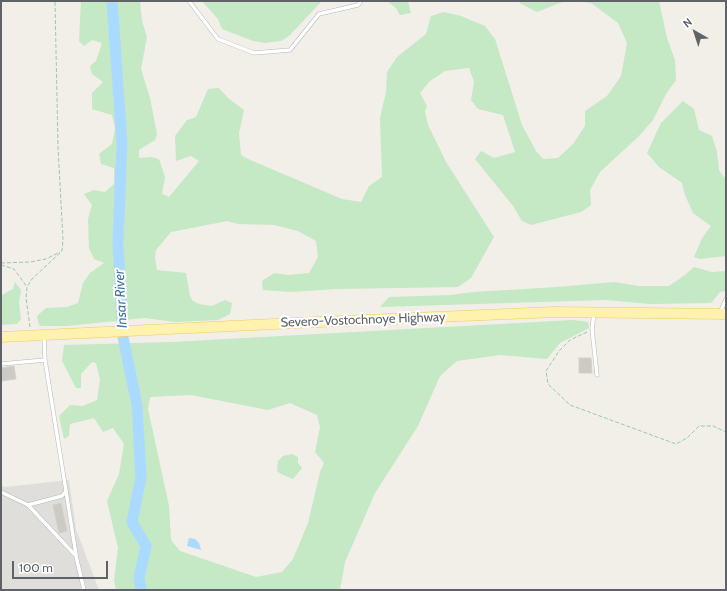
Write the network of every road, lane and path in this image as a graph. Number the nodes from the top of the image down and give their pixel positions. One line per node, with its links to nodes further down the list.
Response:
1 (55, 1): 4 (path)
2 (189, 1): 3 (lane)
3 (361, 1)
4 (62, 251): 5 (path); 6 (path)
5 (1, 264): 6 (path)
6 (27, 287): 12 (path)
7 (726, 299): 9 (lane)
8 (594, 313): 9 (main road, Severo-Vostochnoye Highway); 10 (lane); 11 (main road, Severo-Vostochnoye Highway)
9 (723, 314)
10 (592, 329): 16 (lane); 17 (path)
11 (44, 335): 12 (main road, Severo-Vostochnoye Highway); 14 (lane)
12 (30, 336): 13 (main road, Severo-Vostochnoye Highway)
13 (1, 337)
14 (45, 360): 15 (lane); 18 (lane)
15 (1, 364)
16 (597, 375)
17 (726, 432)
18 (66, 491): 20 (lane); 21 (lane)
19 (1, 492): 20 (lane)
20 (28, 504): 21 (lane)
21 (76, 556): 22 (lane)
22 (84, 590)

